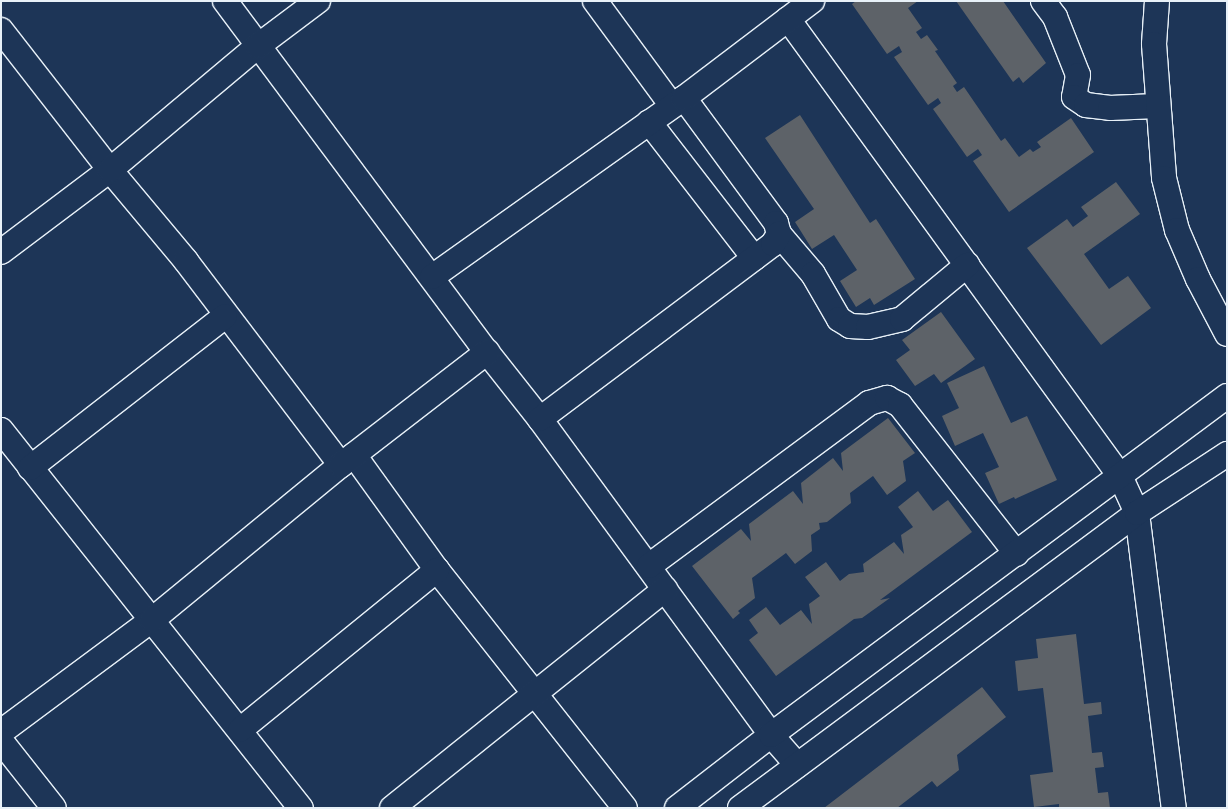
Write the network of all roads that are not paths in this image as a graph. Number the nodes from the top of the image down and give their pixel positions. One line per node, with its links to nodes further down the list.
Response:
1 (225, 1): 9 (street)
2 (318, 1): 9 (street)
3 (595, 1): 10 (street)
4 (812, 1): 7 (street)
5 (1043, 1): 11 (street)
6 (1158, 1): 11 (street)
7 (788, 19): 10 (street); 17 (street)
8 (1, 30): 13 (street)
9 (258, 46): 13 (street); 18 (street)
10 (678, 102): 12 (street); 14 (street)
11 (1157, 106): 20 (street)
12 (649, 122): 16 (street); 18 (street)
13 (110, 170): 15 (street); 19 (street)
14 (779, 234): 16 (street); 17 (street)
15 (1, 252)
16 (754, 258): 23 (street)
17 (967, 265): 28 (street)
18 (432, 277): 21 (street)
19 (225, 316): 26 (street); 27 (street)
20 (1227, 334)
21 (487, 352): 23 (street); 26 (street)
22 (1227, 396): 28 (street)
23 (540, 419): 31 (street)
24 (1, 430): 27 (street)
25 (1227, 454): 29 (street)
26 (347, 460): 32 (street); 34 (street)
27 (30, 468): 34 (street)
28 (1120, 476): 29 (street); 30 (street)
29 (1137, 514): 40 (street); 47 (street)
30 (1017, 554): 31 (street); 38 (street)
31 (649, 566): 33 (street)
32 (437, 570): 35 (street); 36 (street)
33 (665, 590): 35 (street); 38 (street)
34 (152, 620): 36 (street); 37 (street)
35 (536, 694): 43 (street); 44 (street)
36 (240, 730): 42 (street)
37 (1, 732)
38 (771, 735): 40 (street); 45 (street)
39 (1, 741): 41 (street)
40 (797, 765): 46 (street)
41 (54, 808)
42 (301, 808)
43 (392, 808)
44 (626, 808)
45 (677, 808)
46 (740, 808)
47 (1174, 808)

